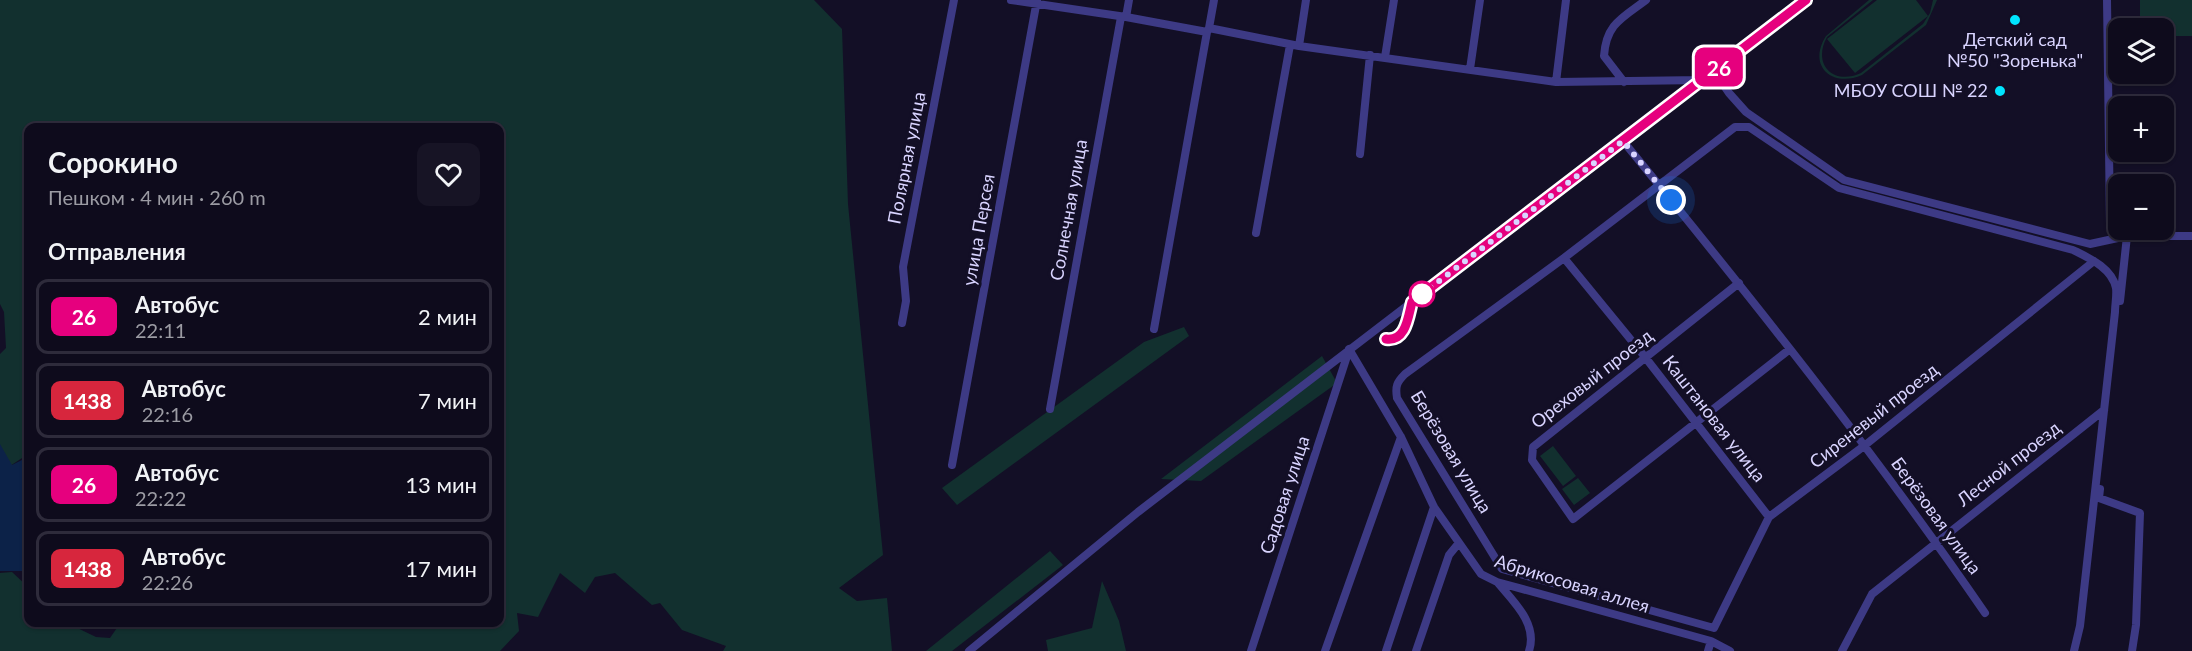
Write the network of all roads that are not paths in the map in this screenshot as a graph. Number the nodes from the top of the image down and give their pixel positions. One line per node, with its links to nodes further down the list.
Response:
1 (954, 0): 35 (street, Полярная улица)
2 (1011, 0): 12 (street)
3 (1129, 0): 13 (street, Солнечная улица)
4 (1214, 0): 14 (street)
5 (1306, 0): 15 (street)
6 (1394, 0): 17 (street)
7 (1480, 0): 18 (street)
8 (1566, 0): 21 (street)
9 (1646, 0): 22 (street)
10 (1806, 0): 19 (street)
11 (2107, 0): 25 (street)
12 (1037, 2): 13 (street); 45 (street, улица Персея)
13 (1123, 17): 14 (street); 40 (street, Солнечная улица)
14 (1208, 30): 15 (street); 36 (street)
15 (1294, 45): 16 (street); 27 (street)
16 (1370, 55): 17 (street); 24 (street)
17 (1385, 57): 18 (street)
18 (1470, 69): 21 (street)
19 (1714, 71): 20 (street); 30 (street)
20 (1702, 80): 22 (street); 23 (street)
21 (1556, 82): 22 (street)
22 (1624, 82)
23 (1623, 141): 26 (street, Берёзовая улица); 37 (street)
24 (1360, 154)
25 (2109, 174)
26 (1658, 184): 32 (street, Берёзовая улица); 33 (street, Берёзовая улица); 34 (street, Берёзовая улица)
27 (1256, 233)
28 (2174, 236): 29 (street)
29 (2192, 236)
30 (2108, 240)
31 (2127, 240): 64 (street)
32 (1564, 258): 39 (street, Каштановая улица); 52 (street, Берёзовая улица)
33 (2094, 261): 41 (street); 44 (street, Сиреневый проезд)
34 (1739, 284): 38 (street, Берёзовая улица); 39 (street, Ореховый проезд)
35 (902, 323)
36 (1154, 328)
37 (1349, 349): 43 (street, Абрикосовая аллея); 54 (street); 55 (street, Садовая улица)
38 (1790, 349): 42 (street); 44 (street, Берёзовая улица)
39 (1646, 357): 42 (street, Каштановая улица); 42 (street, Ореховый проезд)
40 (1050, 409)
41 (2104, 410): 48 (street, Лесной проезд); 63 (street)
42 (1696, 422): 47 (street, Каштановая улица)
43 (1401, 437): 46 (street, Абрикосовая аллея); 56 (street)
44 (1864, 446): 47 (street, Сиреневый проезд); 48 (street, Берёзовая улица)
45 (952, 465)
46 (1434, 507): 49 (street, Абрикосовая аллея); 57 (street)
47 (1769, 517): 52 (street, Сиреневый проезд)
48 (1936, 542): 51 (street, Берёзовая улица); 62 (street, Лесной проезд)
49 (1458, 544): 50 (street, Абрикосовая аллея); 58 (street)
50 (1497, 582): 53 (street, Абрикосовая аллея); 59 (street)
51 (1985, 613)
52 (1714, 628)
53 (1711, 642): 60 (street); 61 (street, Абрикосовая аллея)
54 (969, 651)
55 (1251, 651)
56 (1325, 651)
57 (1386, 651)
58 (1416, 651)
59 (1529, 651)
60 (1708, 651)
61 (1730, 651)
62 (1842, 651)
63 (2074, 651)
64 (2132, 651)

